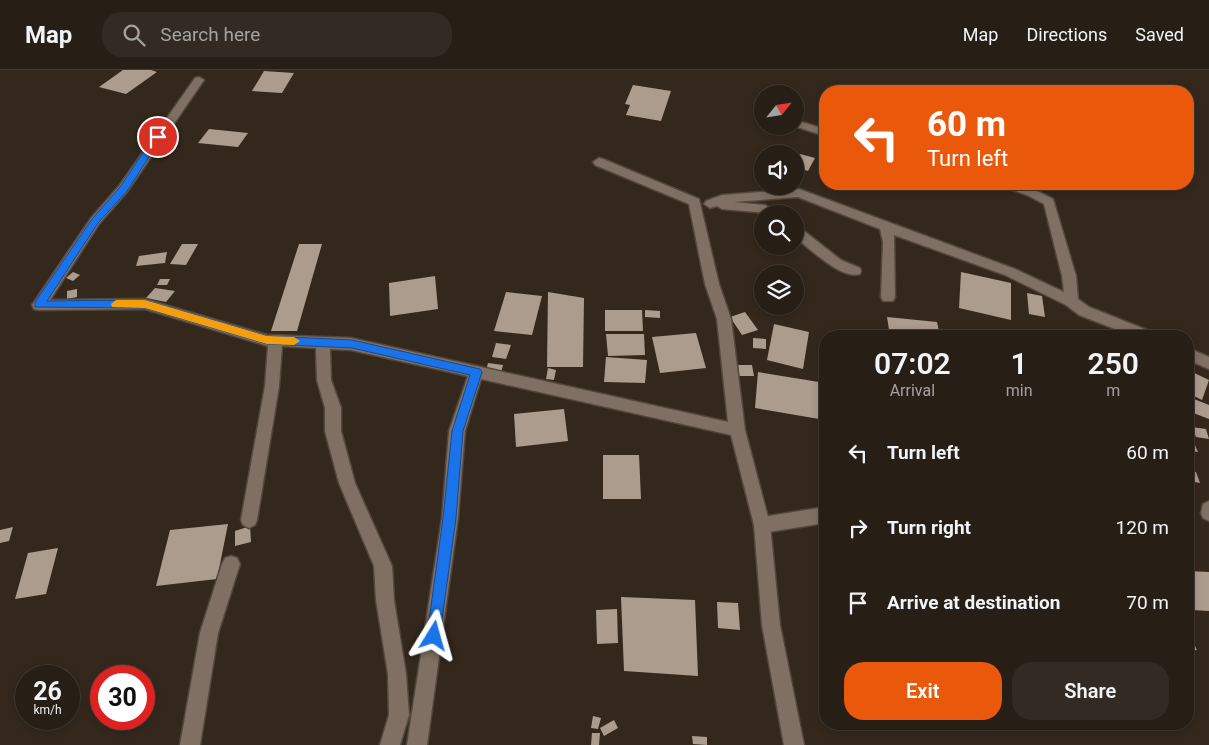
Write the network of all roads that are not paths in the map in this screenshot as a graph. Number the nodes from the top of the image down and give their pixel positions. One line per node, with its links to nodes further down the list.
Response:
1 (198, 80): 15 (street)
2 (804, 126): 3 (street)
3 (819, 131)
4 (599, 162): 6 (street)
5 (1025, 190): 13 (street)
6 (695, 202): 7 (street); 20 (street)
7 (710, 204): 8 (street); 9 (street)
8 (754, 208)
9 (885, 227): 12 (street); 13 (street)
10 (804, 237): 11 (street)
11 (855, 271)
12 (888, 297)
13 (1070, 301): 14 (street)
14 (1132, 330)
15 (275, 340): 16 (street); 24 (street)
16 (323, 342): 19 (street); 28 (street)
17 (1194, 357): 18 (street)
18 (1209, 363)
19 (476, 372): 20 (street); 29 (street)
20 (737, 430): 25 (street)
21 (1209, 509): 22 (street)
22 (1208, 513)
23 (819, 516): 25 (street)
24 (249, 520)
25 (762, 525): 30 (street)
26 (231, 564): 27 (street)
27 (190, 745)
28 (390, 745)
29 (416, 745)
30 (794, 745)

